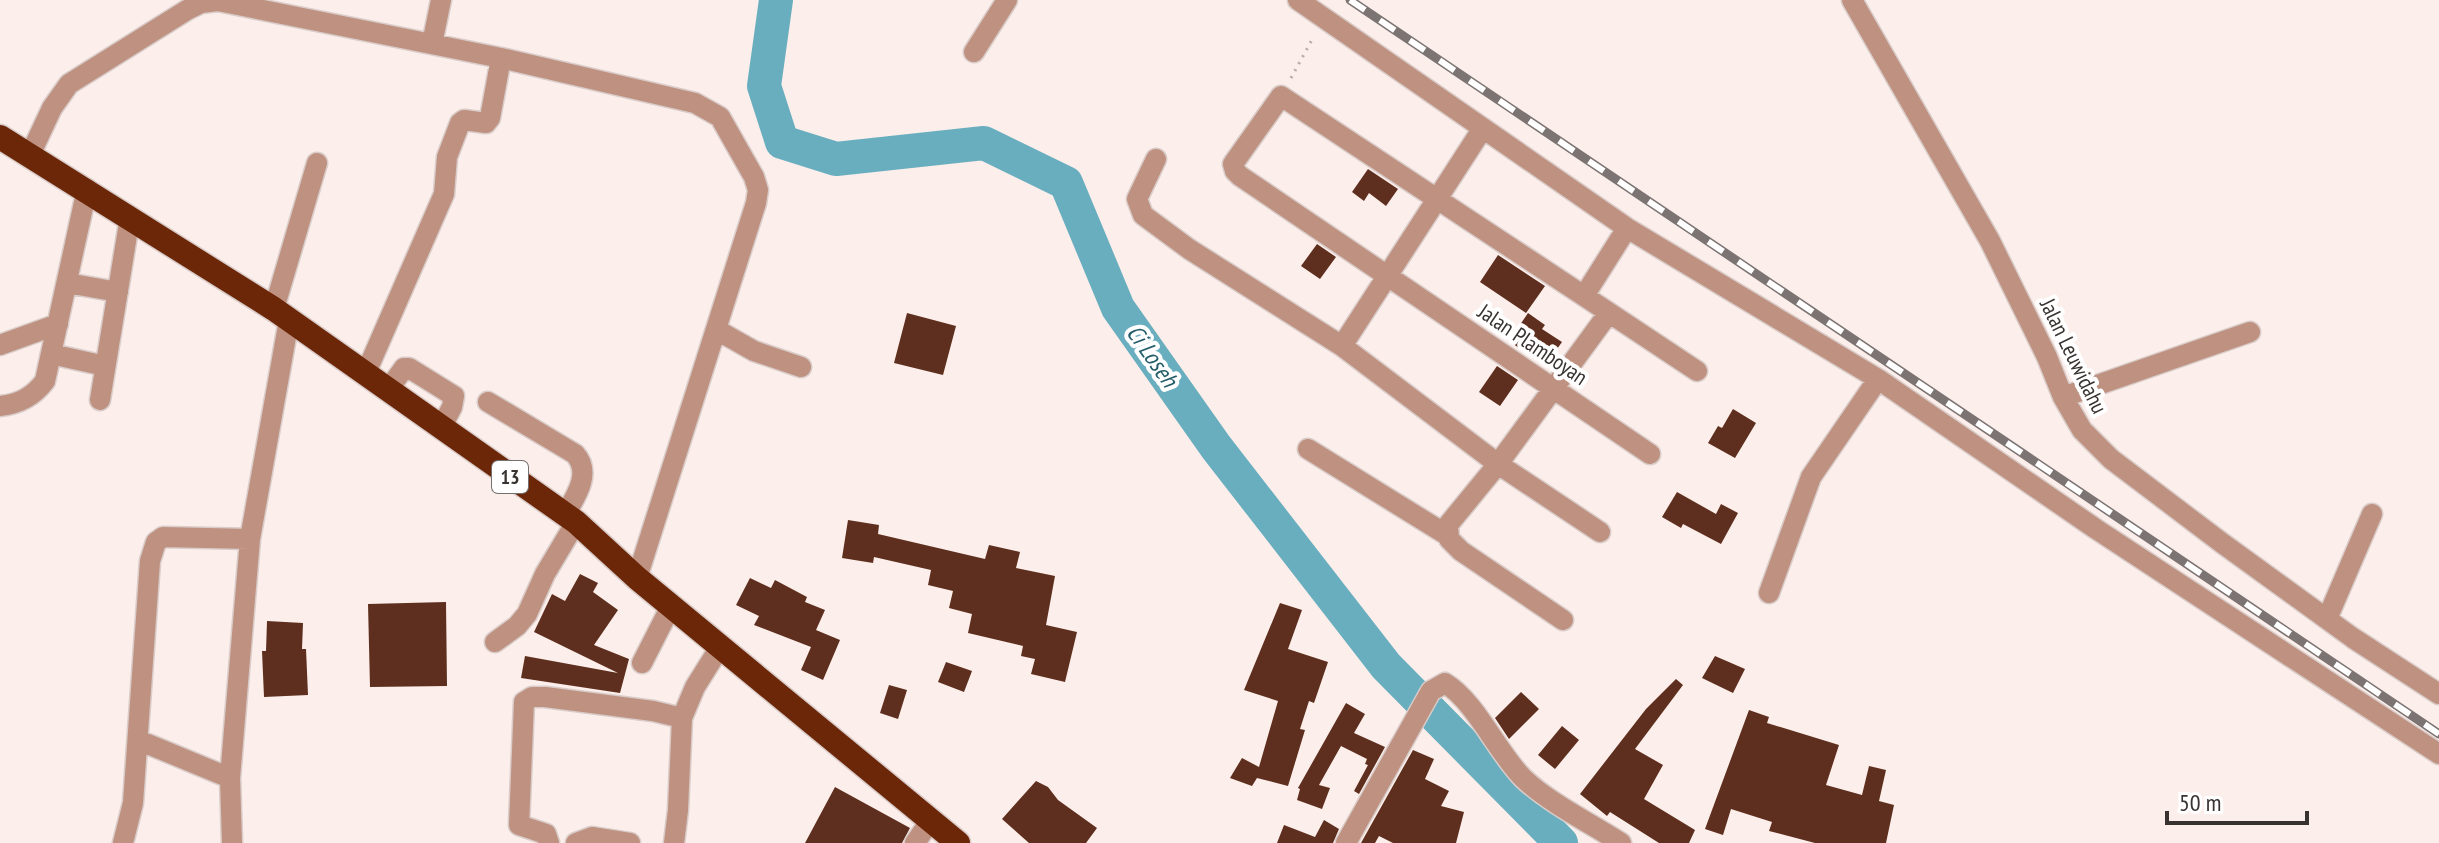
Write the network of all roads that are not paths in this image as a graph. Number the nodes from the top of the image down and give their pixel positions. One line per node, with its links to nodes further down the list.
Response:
1 (441, 0): 5 (street)
2 (1007, 0): 6 (street)
3 (1298, 0): 8 (street)
4 (1852, 0): 36 (street, Jalan Leuwidahu)
5 (432, 44): 7 (street); 10 (street)
6 (974, 52)
7 (501, 58): 24 (street); 32 (street)
8 (1483, 128): 14 (street); 16 (street)
9 (0, 137): 10 (highway, 13)
10 (30, 155): 13 (highway, 13)
11 (1156, 159): 27 (street)
12 (317, 163): 22 (street)
13 (87, 189): 15 (highway, 13); 18 (street)
14 (1438, 200): 17 (street); 17 (street, Jalan Plamboyan); 20 (street)
15 (130, 217): 19 (street); 22 (highway, 13)
16 (1627, 228): 20 (street); 33 (street)
17 (1387, 275): 27 (street); 34 (street, Jalan Plamboyan)
18 (67, 283): 19 (street); 23 (street)
19 (118, 292): 29 (street)
20 (1584, 296): 21 (street)
21 (1608, 314): 31 (street); 34 (street)
22 (282, 315): 32 (highway, 13); 48 (street)
23 (58, 324): 26 (street); 28 (street)
24 (717, 330): 30 (street); 49 (street)
25 (2250, 332): 36 (street)
26 (0, 345)
27 (1342, 346): 43 (street)
28 (51, 354): 29 (street); 39 (street)
29 (105, 366): 37 (street)
30 (801, 367)
31 (1697, 371)
32 (365, 375): 35 (highway, 13)
33 (1878, 379): 50 (street); 60 (street)
34 (1556, 388): 42 (street, Jalan Plamboyan); 43 (street)
35 (388, 390): 40 (highway, 13); 40 (street)
36 (2063, 397): 52 (street, Jalan Leuwidahu)
37 (100, 400)
38 (488, 402): 45 (street)
39 (0, 406)
40 (441, 428): 45 (highway, 13)
41 (1308, 449): 47 (street)
42 (1650, 454)
43 (1498, 464): 46 (street); 47 (street)
44 (2372, 514): 52 (street)
45 (570, 519): 49 (highway, 13); 54 (street)
46 (1600, 532)
47 (1447, 535): 53 (street)
48 (250, 539): 59 (street); 61 (street)
49 (637, 578): 51 (highway, 13)
50 (1769, 593)
51 (671, 606): 55 (highway, 13); 56 (street)
52 (2327, 619): 57 (street, Jalan Leuwidahu)
53 (1563, 620)
54 (495, 642)
55 (720, 647): 58 (street); 62 (highway, 13)
56 (642, 663)
57 (2439, 694)
58 (682, 718): 65 (street); 68 (street)
59 (138, 740): 61 (street); 63 (street)
60 (2439, 754)
61 (230, 778): 64 (street)
62 (931, 820): 69 (street); 70 (highway, 13)
63 (123, 843)
64 (232, 843)
65 (549, 843)
66 (576, 843): 67 (street)
67 (630, 843)
68 (674, 843)
69 (915, 843)
70 (958, 843)
71 (1346, 843): 72 (street)
72 (1621, 843)

